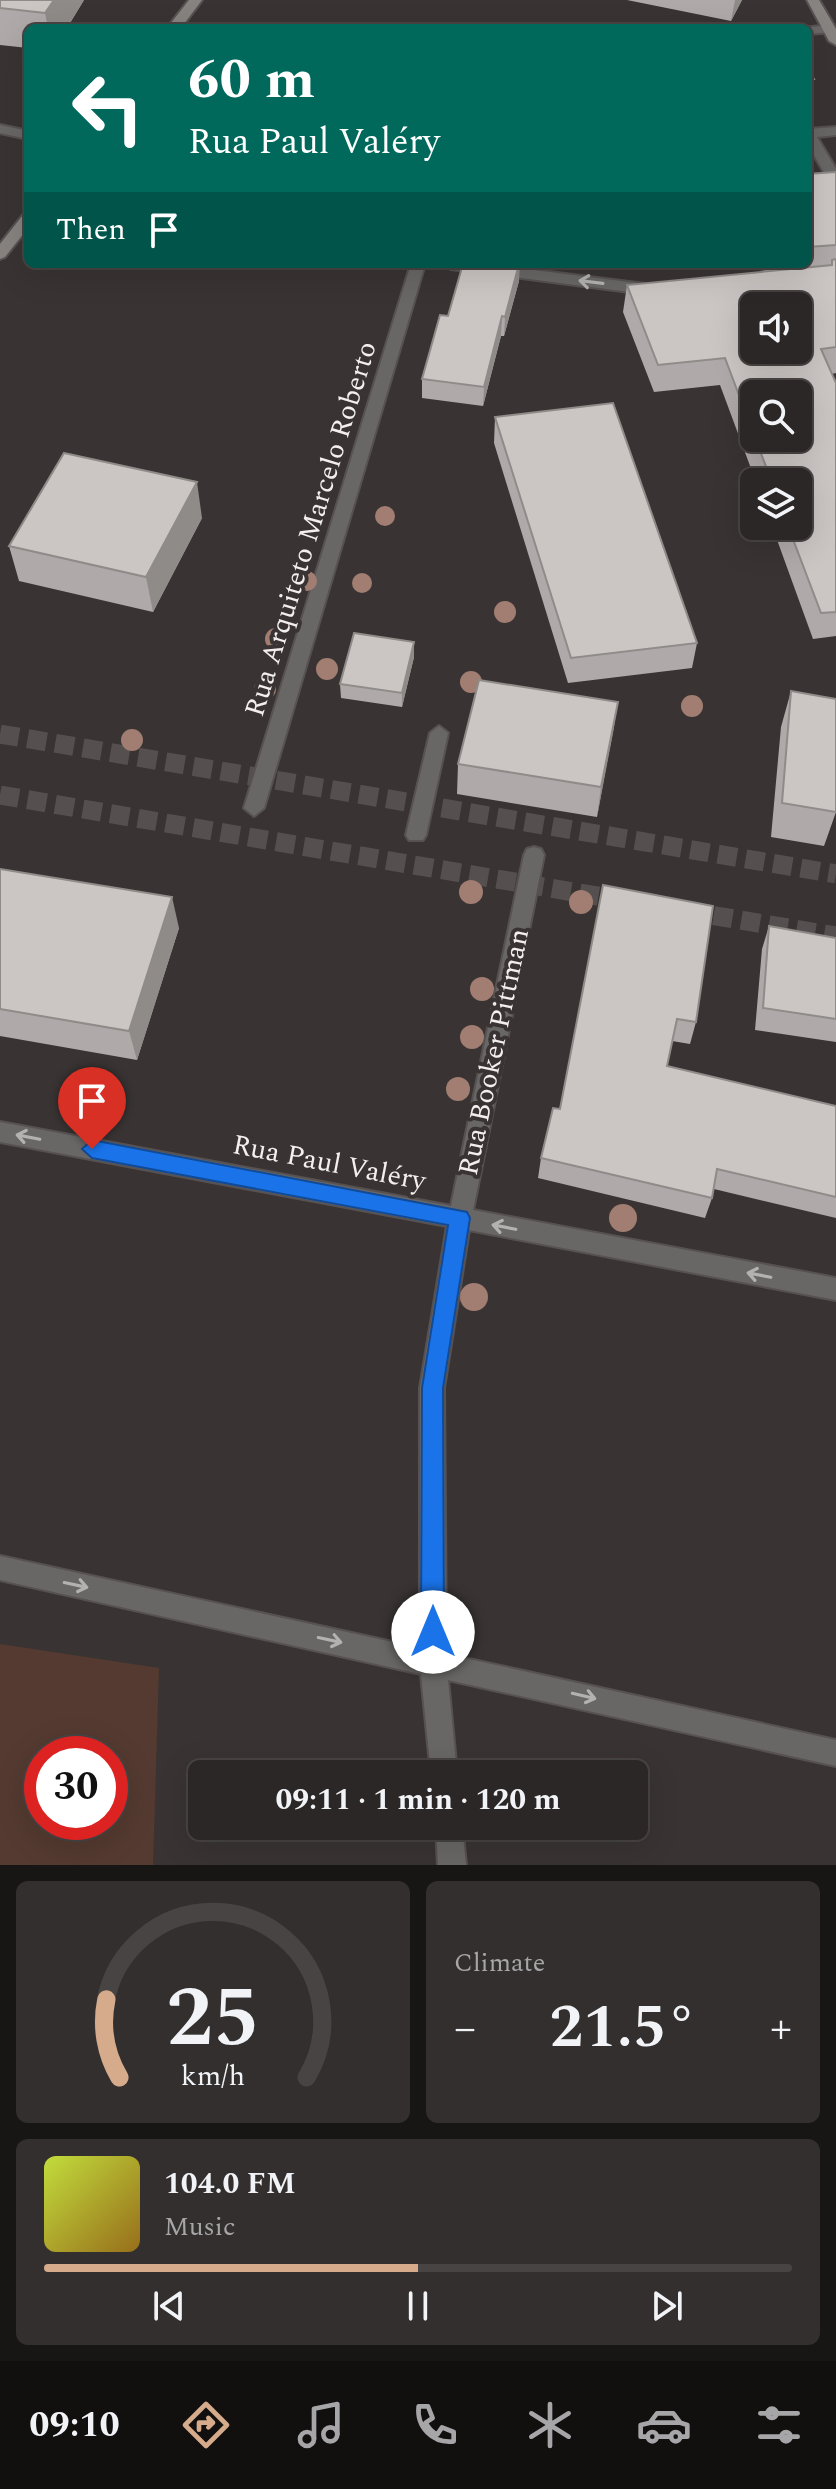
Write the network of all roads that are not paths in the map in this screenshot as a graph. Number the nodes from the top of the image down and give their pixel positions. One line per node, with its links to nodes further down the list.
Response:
1 (192, 0): 3 (street)
2 (813, 0): 5 (street)
3 (177, 24)
4 (812, 31): 5 (street)
5 (833, 35)
6 (0, 129): 8 (street)
7 (836, 131): 9 (street)
8 (24, 134)
9 (812, 134)
10 (812, 138): 12 (street)
11 (836, 144): 12 (street)
12 (819, 148): 13 (street)
13 (812, 188)
14 (24, 223): 15 (street)
15 (0, 254)
16 (417, 268): 20 (street, Rua Arquiteto Marcelo Roberto)
17 (485, 268): 18 (street, one-way to 17)
18 (671, 290)
19 (439, 733): 21 (street)
20 (254, 808)
21 (416, 835)
22 (534, 855): 24 (street, Rua Booker Pittman)
23 (0, 1132): 24 (street, Rua Paul Valéry, one-way to 23)
24 (460, 1218): 25 (street, Rua Paul Valéry, one-way to 24); 27 (street, Rua Booker Pittman)
25 (836, 1289)
26 (0, 1568): 27 (street, one-way to 27)
27 (433, 1662): 28 (street, one-way to 28); 29 (street, Rua Booker Pittman)
28 (836, 1753)
29 (443, 1760)
30 (450, 1840): 31 (street)
31 (452, 1865)

